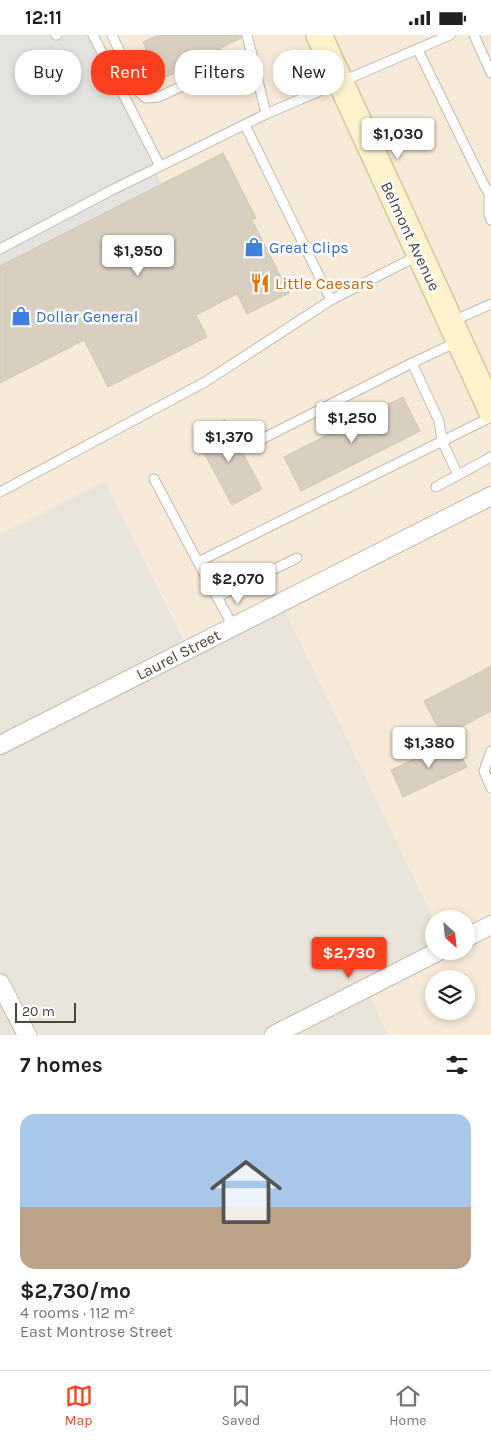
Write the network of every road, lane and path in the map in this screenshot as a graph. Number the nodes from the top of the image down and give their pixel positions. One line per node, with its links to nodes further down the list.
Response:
1 (92, 35): 18 (lane)
2 (112, 35): 12 (lane)
3 (247, 35): 7 (lane)
4 (319, 35): 8 (main road, Belmont Avenue)
5 (450, 35): 9 (lane)
6 (474, 35): 10 (lane)
7 (251, 50)
8 (325, 50)
9 (418, 50): 11 (lane); 19 (lane)
10 (491, 73)
11 (344, 80)
12 (175, 89)
13 (344, 93): 22 (main road, Belmont Avenue)
14 (262, 95): 16 (lane)
15 (310, 95): 16 (lane)
16 (266, 115): 17 (lane)
17 (245, 125): 18 (lane); 23 (lane)
18 (160, 166): 21 (lane)
19 (490, 191): 20 (lane)
20 (491, 221)
21 (0, 249)
22 (420, 255): 23 (lane); 25 (main road, Belmont Avenue)
23 (331, 300): 35 (lane)
24 (491, 304): 25 (lane)
25 (455, 331): 26 (lane); 27 (main road, Belmont Avenue)
26 (412, 363): 29 (lane); 30 (lane)
27 (491, 410)
28 (491, 417): 29 (lane)
29 (442, 441): 32 (lane); 38 (lane)
30 (250, 445)
31 (491, 457): 32 (lane)
32 (458, 475): 34 (lane)
33 (154, 479): 38 (lane)
34 (436, 487)
35 (0, 492)
36 (491, 496): 40 (street, Laurel Street)
37 (297, 558): 39 (lane)
38 (198, 562): 39 (lane)
39 (217, 597): 40 (lane)
40 (233, 626): 41 (street, Laurel Street)
41 (0, 745)
42 (491, 751): 43 (lane)
43 (491, 788)
44 (491, 925): 45 (street)
45 (475, 933)
46 (425, 958): 49 (street)
47 (0, 983): 48 (street)
48 (27, 1035)
49 (274, 1035)

